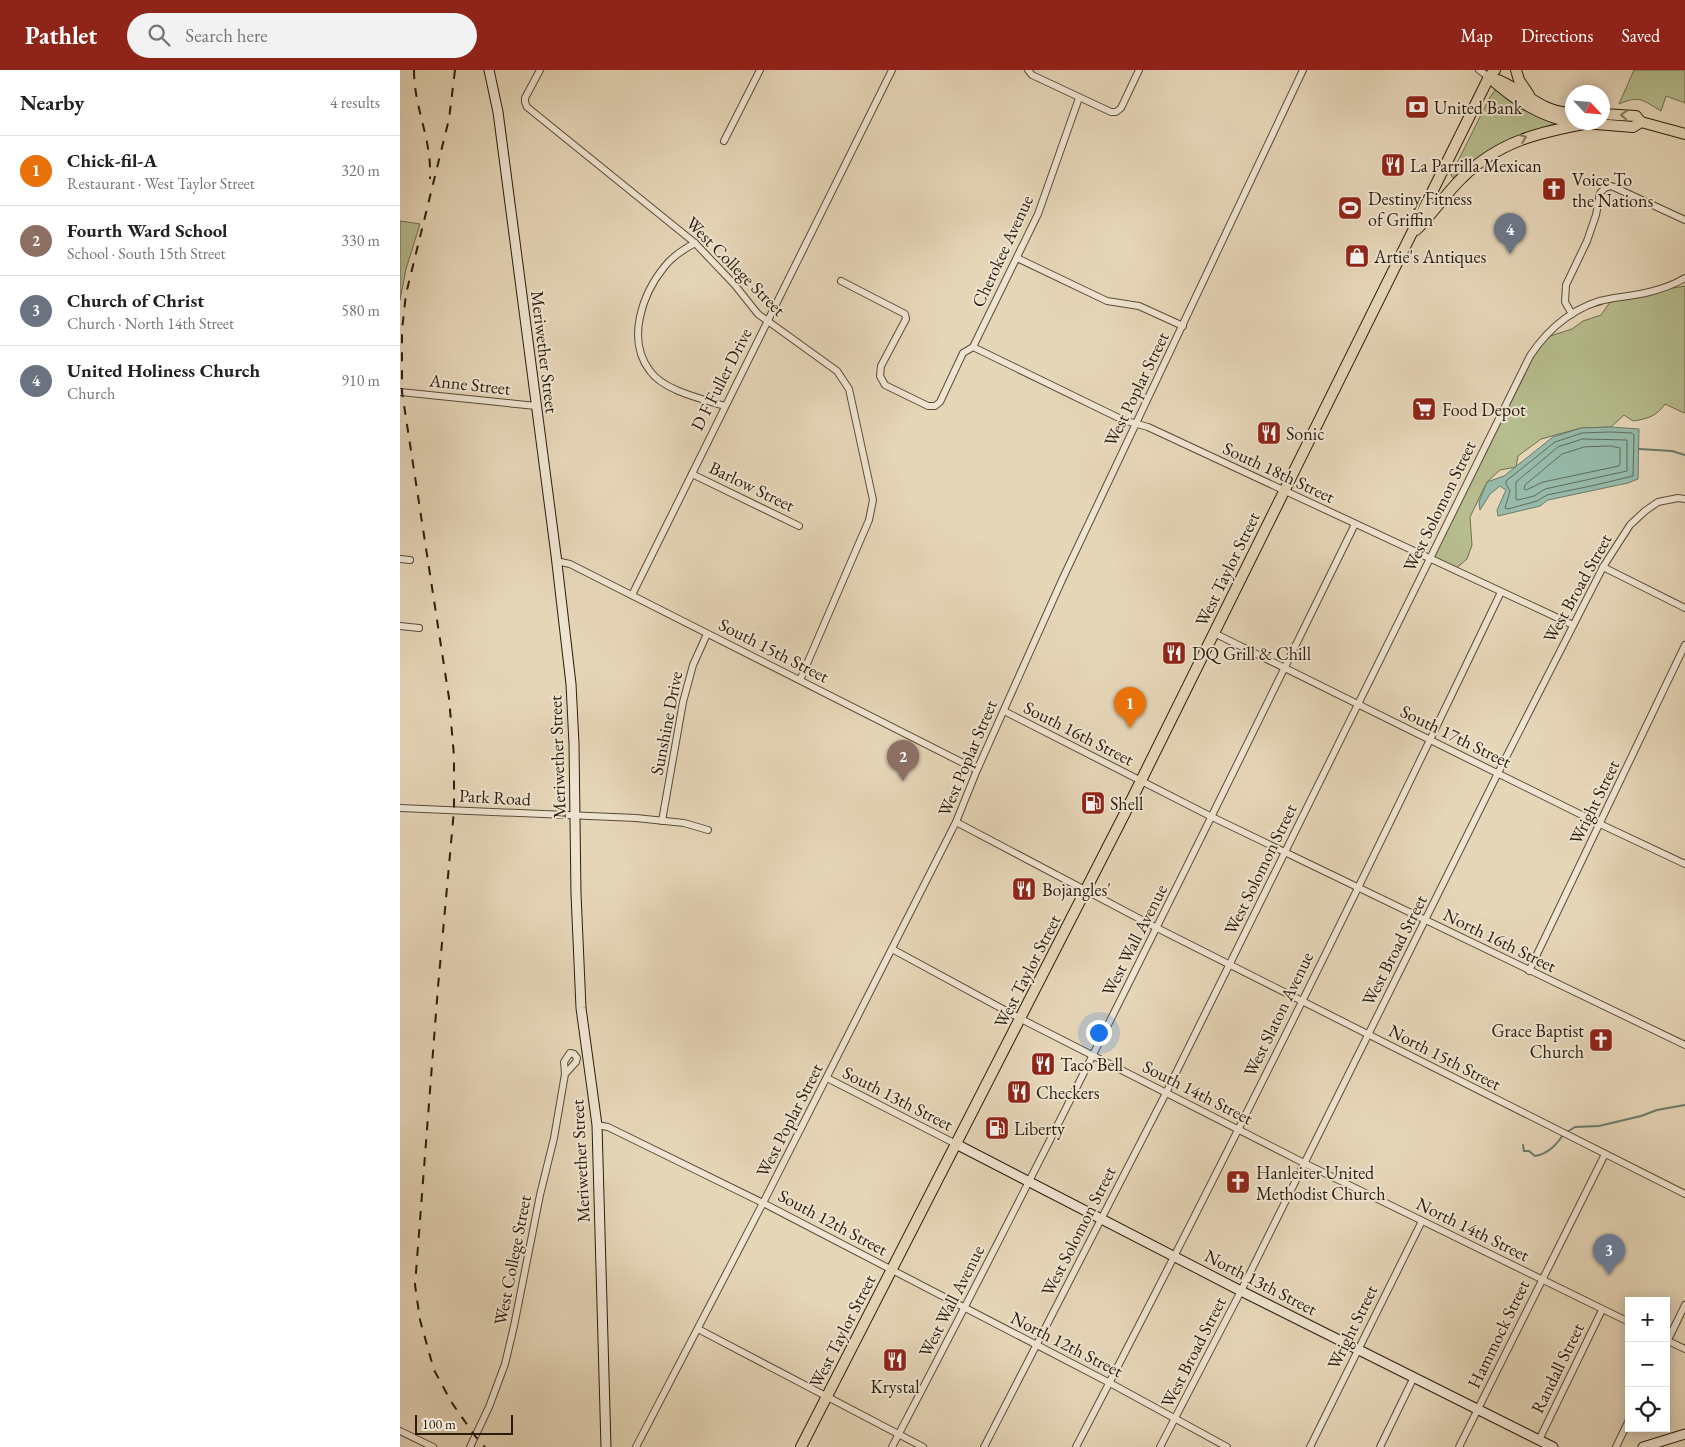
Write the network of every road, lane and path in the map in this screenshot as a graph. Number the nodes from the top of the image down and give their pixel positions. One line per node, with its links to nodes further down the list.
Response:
1 (489, 70): 32 (street, Meriwether Street)
2 (540, 70): 23 (street, West College Street)
3 (760, 70): 20 (street)
4 (892, 70): 28 (street, D F Fuller Drive)
5 (1028, 70): 11 (street)
6 (1139, 70): 11 (street)
7 (1303, 70): 29 (street, West Poplar Street)
8 (1479, 70): 10 (street)
9 (1516, 70): 12 (main road)
10 (1491, 72): 12 (main road); 15 (main road); 22 (main road)
11 (1079, 98): 24 (street, Cherokee Avenue)
12 (1533, 100): 13 (main road)
13 (1565, 112)
14 (1610, 114): 16 (main road, one-way to 14)
15 (1565, 120)
16 (1641, 122): 17 (main road); 19 (main road)
17 (1610, 125)
18 (1565, 128): 22 (main road, one-way to 18)
19 (1685, 134)
20 (724, 141)
21 (1685, 220): 27 (street)
22 (1409, 238): 36 (main road, West Taylor Street)
23 (696, 243): 28 (street, West College Street); 33 (street)
24 (1017, 258): 29 (street); 30 (street, Cherokee Avenue)
25 (1685, 278): 27 (street, West Solomon Street)
26 (841, 281): 30 (street, Cherokee Avenue)
27 (1572, 314): 40 (street, West Solomon Street)
28 (767, 322): 33 (street, D F Fuller Drive); 55 (street, West College Street)
29 (1183, 326): 34 (street, West Poplar Street)
30 (973, 347): 34 (street, South 18th Street)
31 (400, 392): 32 (street, Anne Street)
32 (536, 406): 43 (street, Meriwether Street)
33 (725, 406): 35 (street, D F Fuller Drive)
34 (1136, 424): 36 (street, South 18th Street); 57 (street, West Poplar Street)
35 (692, 474): 39 (street, Barlow Street); 46 (street, D F Fuller Drive)
36 (1283, 491): 38 (street, South 18th Street); 51 (main road, West Taylor Street)
37 (1685, 499): 44 (street, West Broad Street)
38 (1355, 524): 40 (street, South 18th Street); 54 (street, West Wall Avenue)
39 (798, 526)
40 (1430, 558): 45 (street, South 18th Street); 56 (street, West Solomon Street)
41 (400, 559): 42 (street)
42 (410, 560)
43 (556, 561): 46 (street, South 15th Street); 63 (street, Meriwether Street)
44 (1603, 567): 47 (street); 48 (street, West Broad Street)
45 (1501, 592): 48 (street, South 18th Street); 58 (street, West Slaton Avenue)
46 (632, 595): 52 (street, South 15th Street)
47 (1685, 608)
48 (1573, 625): 60 (street, West Broad Street)
49 (400, 626): 50 (street)
50 (419, 628)
51 (1214, 633): 54 (street, South 17th Street); 61 (main road, West Taylor Street)
52 (707, 634): 55 (street, South 15th Street); 65 (street, Sunshine Drive)
53 (1685, 645): 67 (street, Wright Street)
54 (1285, 668): 56 (street, South 17th Street); 64 (street, West Wall Avenue)
55 (800, 680): 59 (street, South 15th Street)
56 (1358, 704): 58 (street, South 17th Street); 69 (street, West Solomon Street)
57 (1004, 711): 59 (street, West Poplar Street); 61 (street, South 16th Street)
58 (1431, 740): 60 (street, South 17th Street); 71 (street, West Slaton Avenue)
59 (977, 770): 66 (street, West Poplar Street)
60 (1498, 773): 67 (street, South 17th Street); 73 (street, West Broad Street)
61 (1141, 781): 64 (street, North 16th Street); 72 (main road, West Taylor Street)
62 (400, 808): 63 (street, Park Road)
63 (575, 816): 65 (street, Park Road); 86 (street, Meriwether Street)
64 (1212, 817): 69 (street, North 16th Street); 74 (street, West Wall Avenue)
65 (662, 821): 68 (street, Park Road)
66 (956, 822): 72 (street); 75 (street, West Poplar Street)
67 (1600, 824): 70 (street, South 17th Street); 77 (street, Wright Street)
68 (708, 830)
69 (1285, 852): 71 (street, North 16th Street); 76 (street, West Solomon Street)
70 (1685, 864)
71 (1358, 888): 73 (street, North 16th Street); 78 (street, West Slaton Avenue)
72 (1086, 890): 74 (street, North 15th Street); 79 (main road, West Taylor Street)
73 (1426, 920): 77 (street, North 16th Street); 80 (street, West Broad Street)
74 (1157, 928): 76 (street, North 15th Street); 82 (street, West Wall Avenue)
75 (892, 949): 79 (street, South 14th Street); 84 (street, West Poplar Street)
76 (1230, 964): 78 (street, North 15th Street); 85 (street, West Solomon Street)
77 (1529, 970): 81 (street, North 16th Street)
78 (1302, 1001): 80 (street, North 15th Street); 87 (street, West Slaton Avenue)
79 (1021, 1019): 82 (street, South 14th Street); 88 (main road, West Taylor Street)
80 (1368, 1035): 89 (street, North 15th Street); 90 (street, West Broad Street)
81 (1685, 1045)
82 (1093, 1056): 85 (street, South 14th Street); 91 (street, West Wall Avenue)
83 (565, 1074): 121 (street, West College Street)
84 (827, 1078): 88 (street, South 13th Street); 93 (street, West Poplar Street)
85 (1166, 1093): 87 (street, South 14th Street); 94 (street, West Solomon Street)
86 (598, 1125): 93 (street, South 12th Street); 122 (street, Meriwether Street)
87 (1238, 1130): 90 (street, South 14th Street); 96 (street, West Slaton Avenue)
88 (956, 1144): 91 (street, North 13th Street); 97 (main road, West Taylor Street)
89 (1606, 1154): 92 (street, North 15th Street); 98 (street, Hammock Street)
90 (1304, 1163): 95 (street, North 14th Street); 99 (street, West Broad Street)
91 (1029, 1182): 94 (street, North 13th Street); 101 (street, West Wall Avenue)
92 (1685, 1194)
93 (763, 1203): 97 (street, South 12th Street); 104 (street, West Poplar Street)
94 (1101, 1218): 96 (street, North 13th Street); 107 (street, West Solomon Street)
95 (1422, 1221): 98 (street, North 14th Street); 108 (street, Wright Street)
96 (1175, 1256): 99 (street, North 13th Street); 111 (street, West Slaton Avenue)
97 (891, 1270): 101 (street, North 12th Street); 112 (main road, West Taylor Street)
98 (1542, 1280): 102 (street, North 14th Street); 113 (street, Hammock Street)
99 (1241, 1291): 108 (street, North 13th Street); 114 (street, West Broad Street)
100 (1685, 1305): 105 (street)
101 (965, 1308): 107 (street, North 12th Street); 117 (street, West Wall Avenue)
102 (1602, 1310): 103 (street, North 14th Street); 119 (street, Randall Street)
103 (1625, 1320)
104 (698, 1330): 112 (street); 123 (street, West Poplar Street)
105 (1670, 1336)
106 (1670, 1343): 109 (street)
107 (1036, 1345): 111 (street, North 12th Street); 127 (street, West Solomon Street)
108 (1358, 1349): 110 (street, North 13th Street); 131 (street, Wright Street)
109 (1685, 1350)
110 (1414, 1377): 113 (street, North 13th Street); 132 (street)
111 (1110, 1383): 114 (street, North 12th Street); 128 (street, West Slaton Avenue)
112 (826, 1397): 117 (street); 124 (main road, West Taylor Street)
113 (1478, 1409): 119 (street, North 13th Street); 133 (street, Hammock Street)
114 (1175, 1420): 129 (street, West Broad Street); 130 (street, North 12th Street)
115 (1625, 1428): 135 (street)
116 (400, 1431): 120 (street)
117 (899, 1434): 125 (street, West Wall Avenue); 126 (street)
118 (1685, 1434): 136 (street)
119 (1539, 1440): 134 (street, North 13th Street)
120 (433, 1447)
121 (470, 1447)
122 (606, 1447)
123 (636, 1447)
124 (801, 1447)
125 (892, 1447)
126 (923, 1447)
127 (984, 1447)
128 (1076, 1447)
129 (1160, 1447)
130 (1227, 1447)
131 (1310, 1447)
132 (1380, 1447)
133 (1459, 1447)
134 (1553, 1447)
135 (1616, 1447)
136 (1643, 1447)

